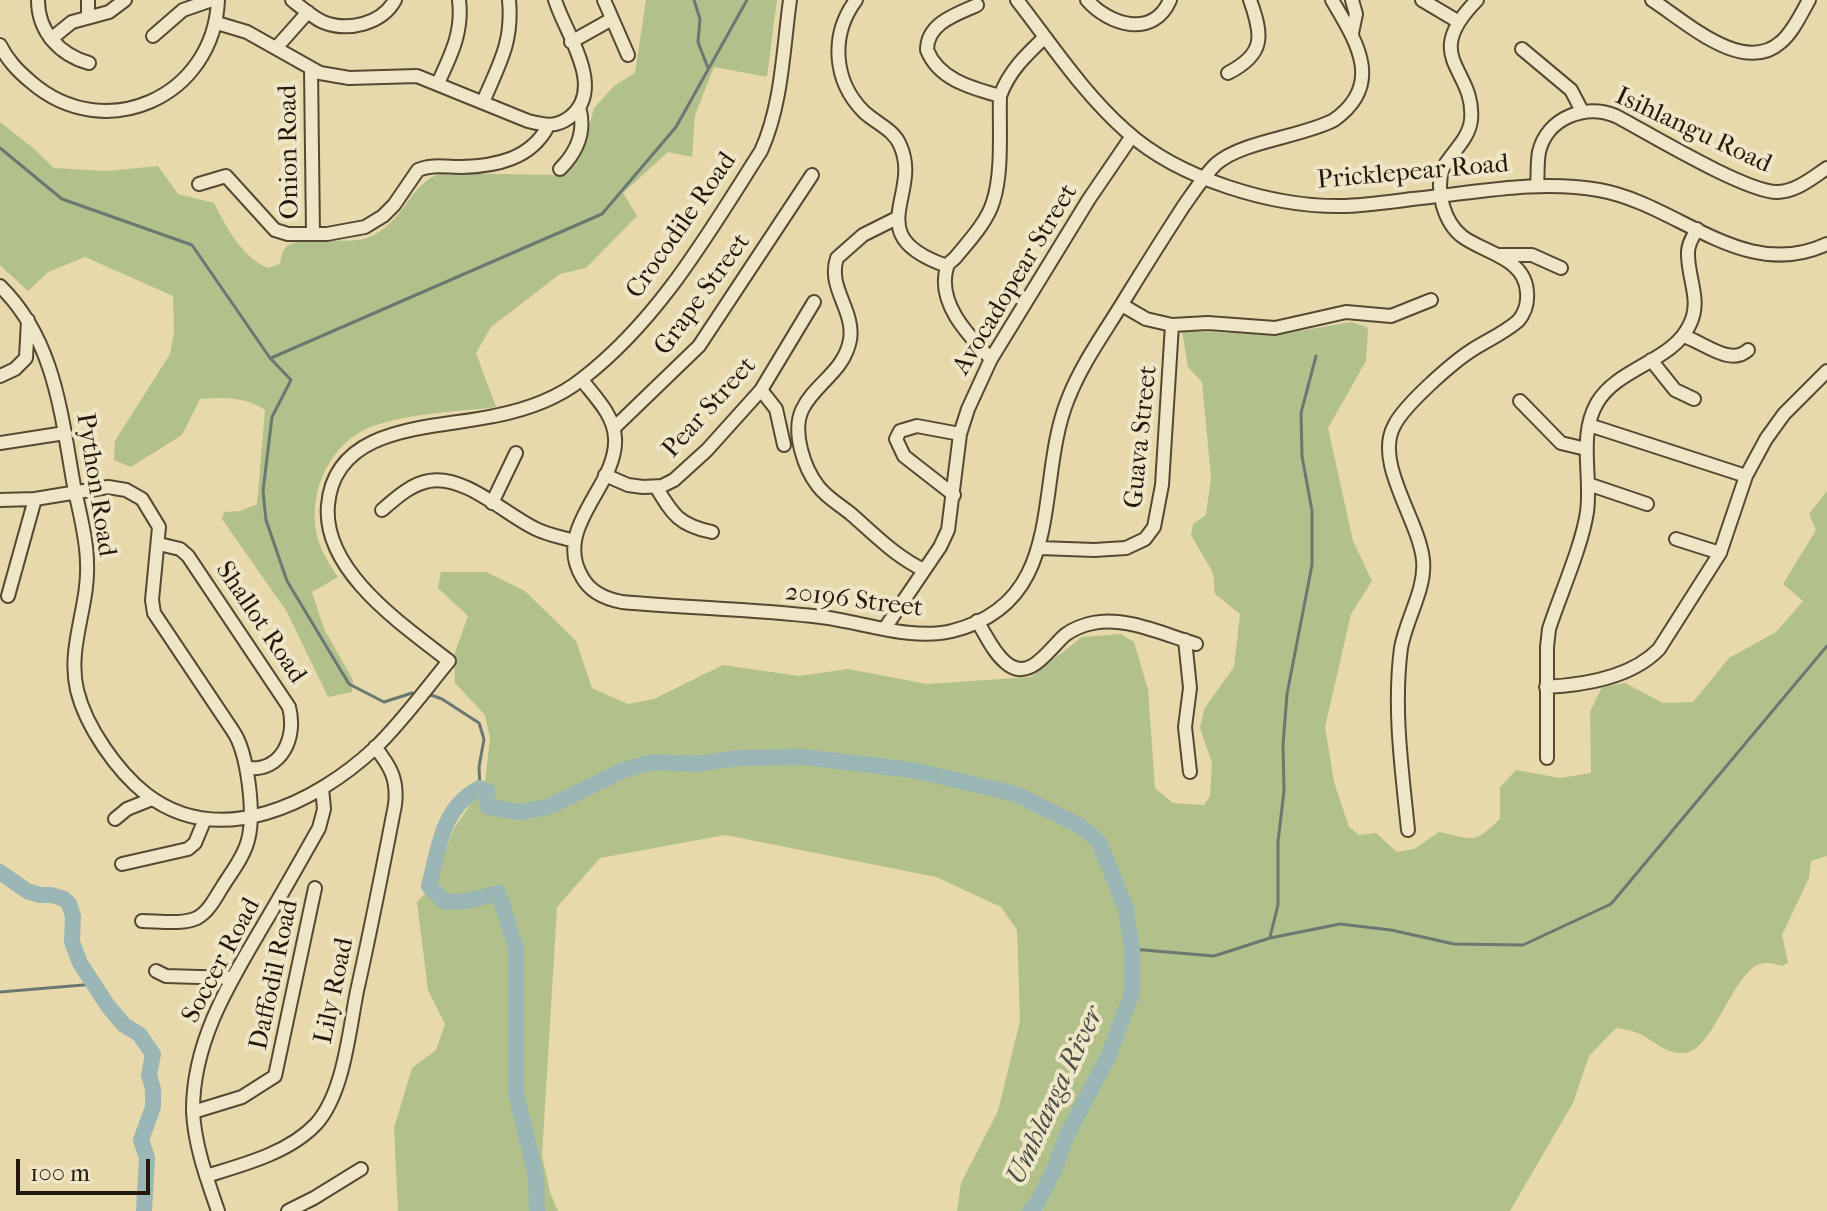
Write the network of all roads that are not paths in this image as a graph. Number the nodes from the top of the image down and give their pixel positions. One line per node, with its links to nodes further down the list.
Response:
1 (38, 0): 32 (street)
2 (88, 0): 25 (street)
3 (125, 0): 25 (street)
4 (215, 0): 28 (street); 30 (street)
5 (292, 0): 24 (street)
6 (395, 0): 24 (street)
7 (459, 0): 41 (street)
8 (509, 0): 43 (street)
9 (555, 0): 33 (street)
10 (604, 0): 26 (street)
11 (790, 0): 74 (street, Crocodile Road)
12 (856, 0): 55 (street)
13 (1017, 0): 31 (street, Pricklepear Road)
14 (1087, 0): 15 (street)
15 (1170, 0)
16 (1250, 0): 40 (street)
17 (1332, 0): 29 (street)
18 (1352, 0): 29 (street)
19 (1422, 0): 27 (street)
20 (1477, 0): 27 (street)
21 (1652, 0): 22 (street)
22 (1809, 0)
23 (977, 5): 42 (street)
24 (308, 12): 35 (street)
25 (88, 16): 32 (street)
26 (612, 19): 33 (street); 37 (street)
27 (1459, 22): 54 (street)
28 (217, 23): 34 (street); 35 (street)
29 (1352, 33): 51 (street)
30 (153, 36)
31 (1045, 37): 42 (street); 47 (street, Pricklepear Road)
32 (51, 39): 38 (street)
33 (571, 42): 44 (street)
34 (0, 45)
35 (276, 48): 39 (street)
36 (1522, 49): 45 (street)
37 (628, 55)
38 (89, 63)
39 (311, 69): 41 (street); 57 (street, Onion Road)
40 (1228, 73)
41 (438, 83): 43 (street)
42 (1000, 96): 60 (street)
43 (483, 102): 46 (street)
44 (579, 107): 46 (street); 49 (street)
45 (1582, 111): 48 (street, Isihlangu Road); 53 (street, Isihlangu Road)
46 (548, 126): 57 (street)
47 (1132, 136): 51 (street, Pricklepear Road); 70 (street, Avocadopear Street)
48 (1827, 168)
49 (560, 169)
50 (812, 175): 79 (street, Grape Street)
51 (1204, 177): 54 (street, Pricklepear Road); 65 (street, 20196 Street)
52 (199, 184): 57 (street)
53 (1537, 185): 54 (street, Pricklepear Road); 56 (street, Pricklepear Road)
54 (1442, 196): 59 (street)
55 (897, 218): 60 (street); 103 (street)
56 (1697, 229): 58 (street, Pricklepear Road); 68 (street)
57 (313, 234)
58 (1827, 244)
59 (1497, 255): 61 (street); 118 (street)
60 (947, 266): 70 (street)
61 (1561, 268)
62 (0, 286): 66 (street, Python Road)
63 (1431, 300): 67 (street)
64 (814, 302): 75 (street, Pear Street)
65 (1122, 305): 67 (street); 101 (street, 20196 Street)
66 (28, 320): 73 (street); 80 (street, Python Road)
67 (1172, 325): 101 (street, Guava Street)
68 (1683, 336): 69 (street); 71 (street)
69 (1748, 350)
70 (991, 359): 81 (street, Avocadopear Street)
71 (1651, 360): 76 (street); 78 (street)
72 (1827, 372): 87 (street)
73 (0, 376)
74 (582, 380): 79 (street); 107 (street, Crocodile Road)
75 (761, 390): 83 (street); 89 (street, Pear Street)
76 (1694, 399)
77 (1520, 401): 84 (street)
78 (1589, 425): 84 (street); 87 (street)
79 (614, 428): 86 (street)
80 (65, 433): 82 (street); 90 (street, Python Road)
81 (960, 434): 91 (street, Avocadopear Street); 91 (street)
82 (0, 443)
83 (784, 445)
84 (1586, 449): 88 (street)
85 (516, 453): 94 (street)
86 (605, 475): 89 (street, Pear Street); 99 (street)
87 (1746, 476): 102 (street)
88 (1588, 484): 95 (street); 108 (street)
89 (656, 487): 97 (street)
90 (75, 492): 92 (street); 100 (street); 114 (street, Python Road)
91 (954, 495): 103 (street, Avocadopear Street)
92 (35, 499): 93 (street); 104 (street)
93 (0, 500)
94 (492, 503): 96 (street); 99 (street)
95 (1647, 504)
96 (382, 510)
97 (712, 532)
98 (1676, 539): 102 (street)
99 (575, 541): 106 (street, 20196 Street)
100 (159, 544): 111 (street); 111 (street, Shallot Road)
101 (1040, 548): 105 (street, 20196 Street)
102 (1720, 553): 108 (street)
103 (924, 570): 106 (street, Avocadopear Street)
104 (8, 596)
105 (977, 621): 106 (street, 20196 Street); 112 (street)
106 (885, 628)
107 (449, 661): 109 (street, Python Road)
108 (1546, 687): 110 (street)
109 (375, 747): 113 (street, Python Road); 126 (street, Lily Road)
110 (1547, 758)
111 (247, 768): 115 (street)
112 (1190, 772)
113 (322, 788): 115 (street, Python Road); 123 (street, Soccer Road)
114 (152, 799): 116 (street); 117 (street, Python Road)
115 (250, 818): 117 (street, Python Road); 121 (street)
116 (115, 819)
117 (205, 819): 119 (street)
118 (1408, 830)
119 (122, 864)
120 (315, 888): 124 (street, Daffodil Road)
121 (142, 921)
122 (156, 971): 123 (street)
123 (233, 978): 124 (street, Soccer Road)
124 (193, 1112): 126 (street, Soccer Road)
125 (361, 1169): 128 (street)
126 (206, 1176): 127 (street, Soccer Road)
127 (218, 1211)
128 (288, 1211)

